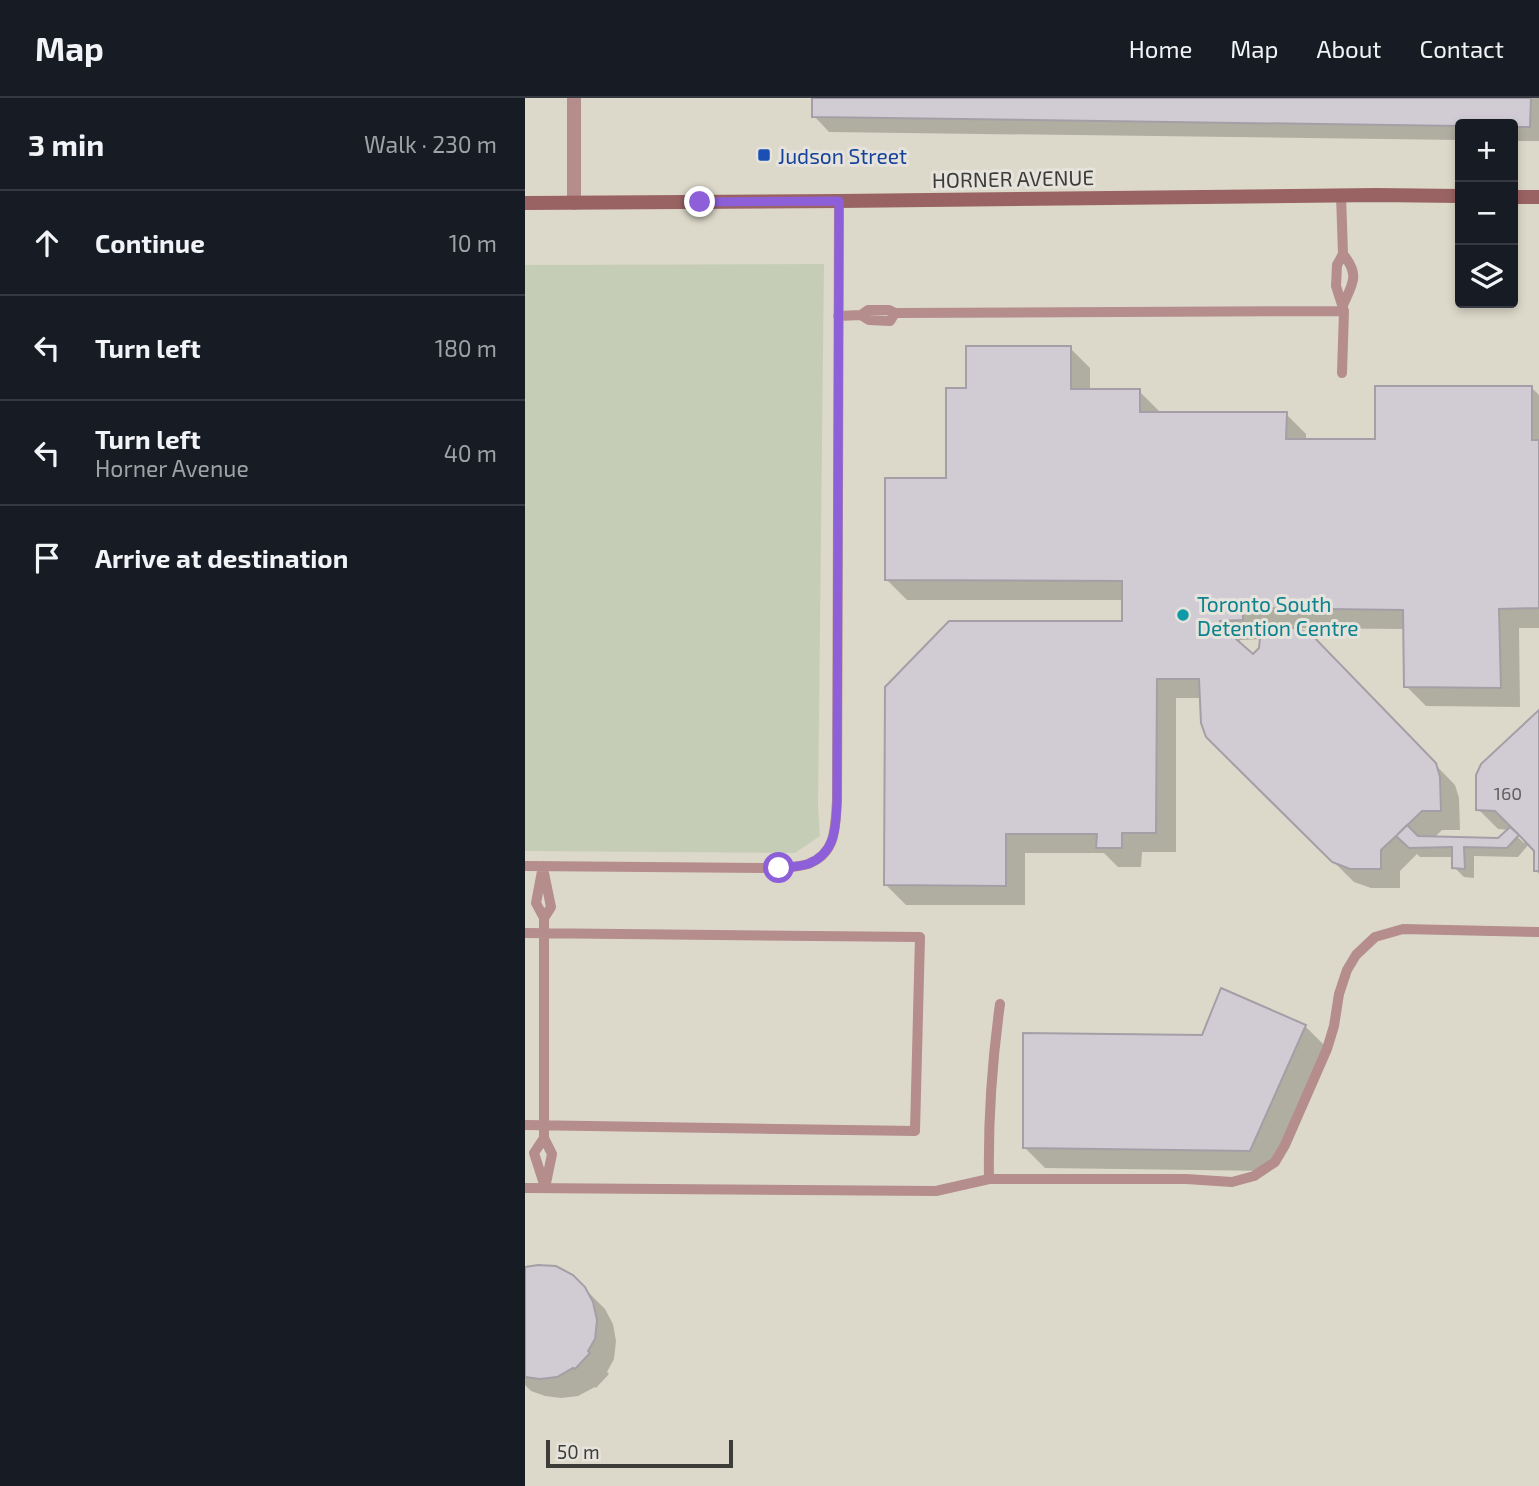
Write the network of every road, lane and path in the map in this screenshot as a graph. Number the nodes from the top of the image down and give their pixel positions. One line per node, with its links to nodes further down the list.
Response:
1 (574, 98): 8 (street)
2 (1341, 195): 3 (main road, HORNER AVENUE); 6 (main road, HORNER AVENUE); 9 (lane)
3 (1455, 196)
4 (1518, 197): 5 (main road)
5 (1539, 197)
6 (839, 201): 8 (main road, HORNER AVENUE); 11 (lane)
7 (525, 203): 8 (main road, HORNER AVENUE)
8 (574, 203)
9 (1343, 254): 10 (lane); 10 (lane)
10 (1343, 308): 11 (lane); 12 (lane)
11 (838, 316): 14 (lane)
12 (1342, 373)
13 (525, 866): 14 (lane)
14 (543, 866): 17 (lane)
15 (1539, 932): 21 (lane)
16 (525, 933): 17 (lane)
17 (544, 933): 20 (lane); 20 (lane)
18 (1000, 1004): 21 (lane)
19 (525, 1125): 20 (lane)
20 (544, 1126): 23 (lane)
21 (989, 1179): 23 (lane)
22 (525, 1188): 23 (lane)
23 (545, 1188)

